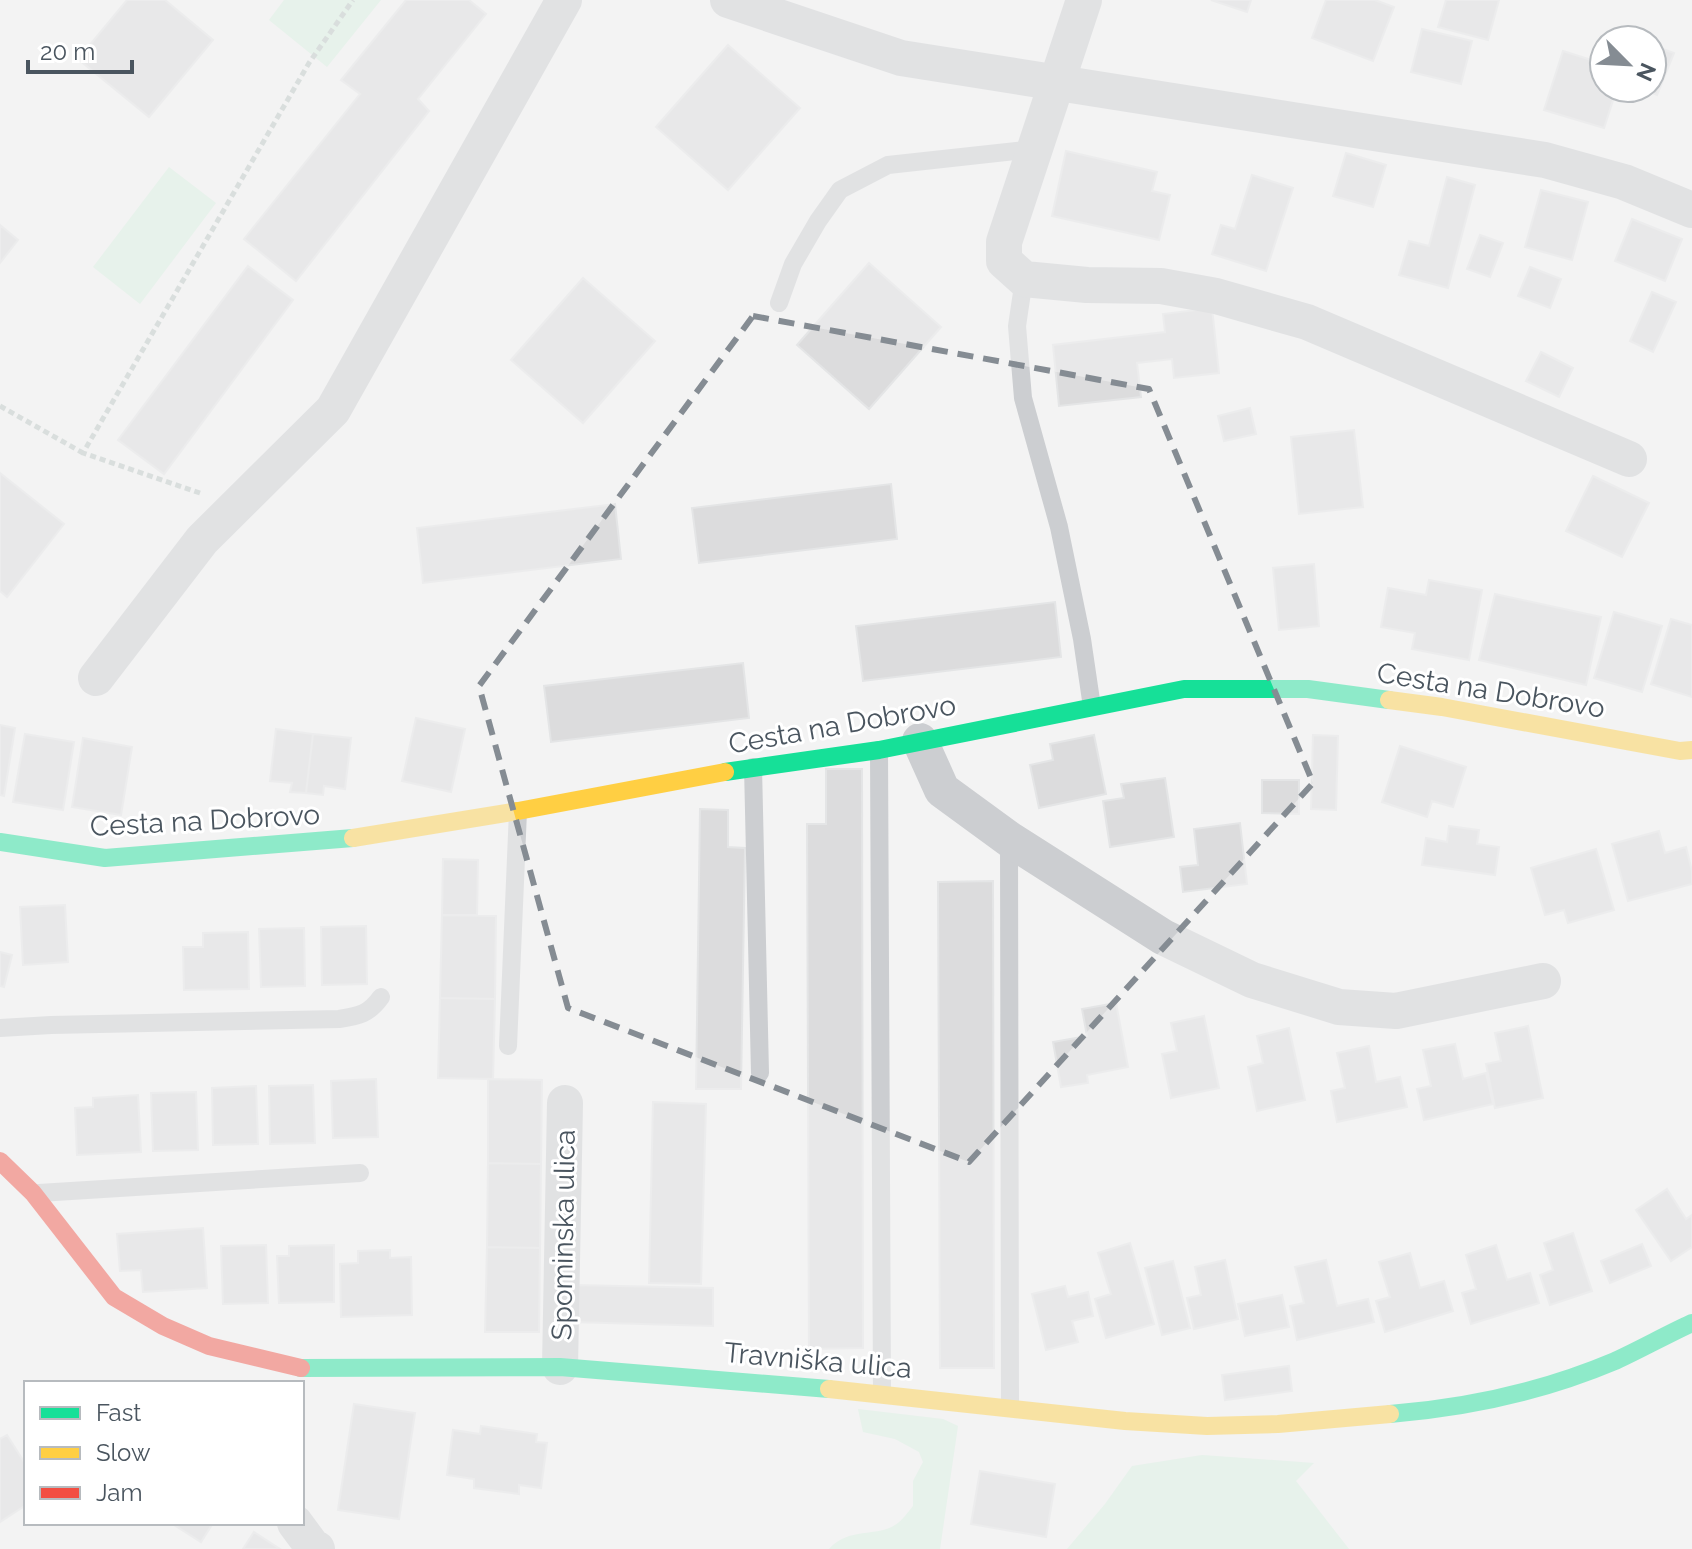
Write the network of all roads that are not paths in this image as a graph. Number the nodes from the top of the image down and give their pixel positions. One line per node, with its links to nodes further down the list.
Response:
1 (564, 0): 10 (street)
2 (728, 0): 4 (street)
3 (1084, 0): 4 (street)
4 (1056, 83): 5 (street); 6 (street)
5 (1034, 149): 7 (street); 8 (lane)
6 (1692, 210)
7 (1024, 279): 9 (street); 11 (lane)
8 (779, 303)
9 (1629, 459)
10 (96, 678)
11 (1092, 707): 12 (street, Cesta na Dobrovo); 14 (street, Cesta na Dobrovo)
12 (920, 741): 13 (street, Cesta na Dobrovo); 17 (street)
13 (879, 750): 15 (street, Cesta na Dobrovo); 31 (lane)
14 (1692, 750)
15 (753, 767): 16 (street, Cesta na Dobrovo); 23 (lane)
16 (518, 811): 18 (street, Cesta na Dobrovo); 22 (lane)
17 (1009, 839): 19 (street); 32 (lane)
18 (0, 842)
19 (1543, 981)
20 (381, 997): 21 (lane)
21 (0, 1028)
22 (508, 1046)
23 (760, 1073)
24 (565, 1103): 29 (street, Spominska ulica)
25 (0, 1161): 27 (street, Travniška ulica)
26 (360, 1173): 27 (lane)
27 (33, 1193): 30 (street, Travniška ulica)
28 (1692, 1323): 32 (street, Travniška ulica)
29 (560, 1367): 30 (street, Travniška ulica); 31 (street, Travniška ulica)
30 (298, 1375)
31 (882, 1394): 32 (street, Travniška ulica)
32 (1010, 1407)
33 (296, 1525): 34 (street)
34 (317, 1549)

